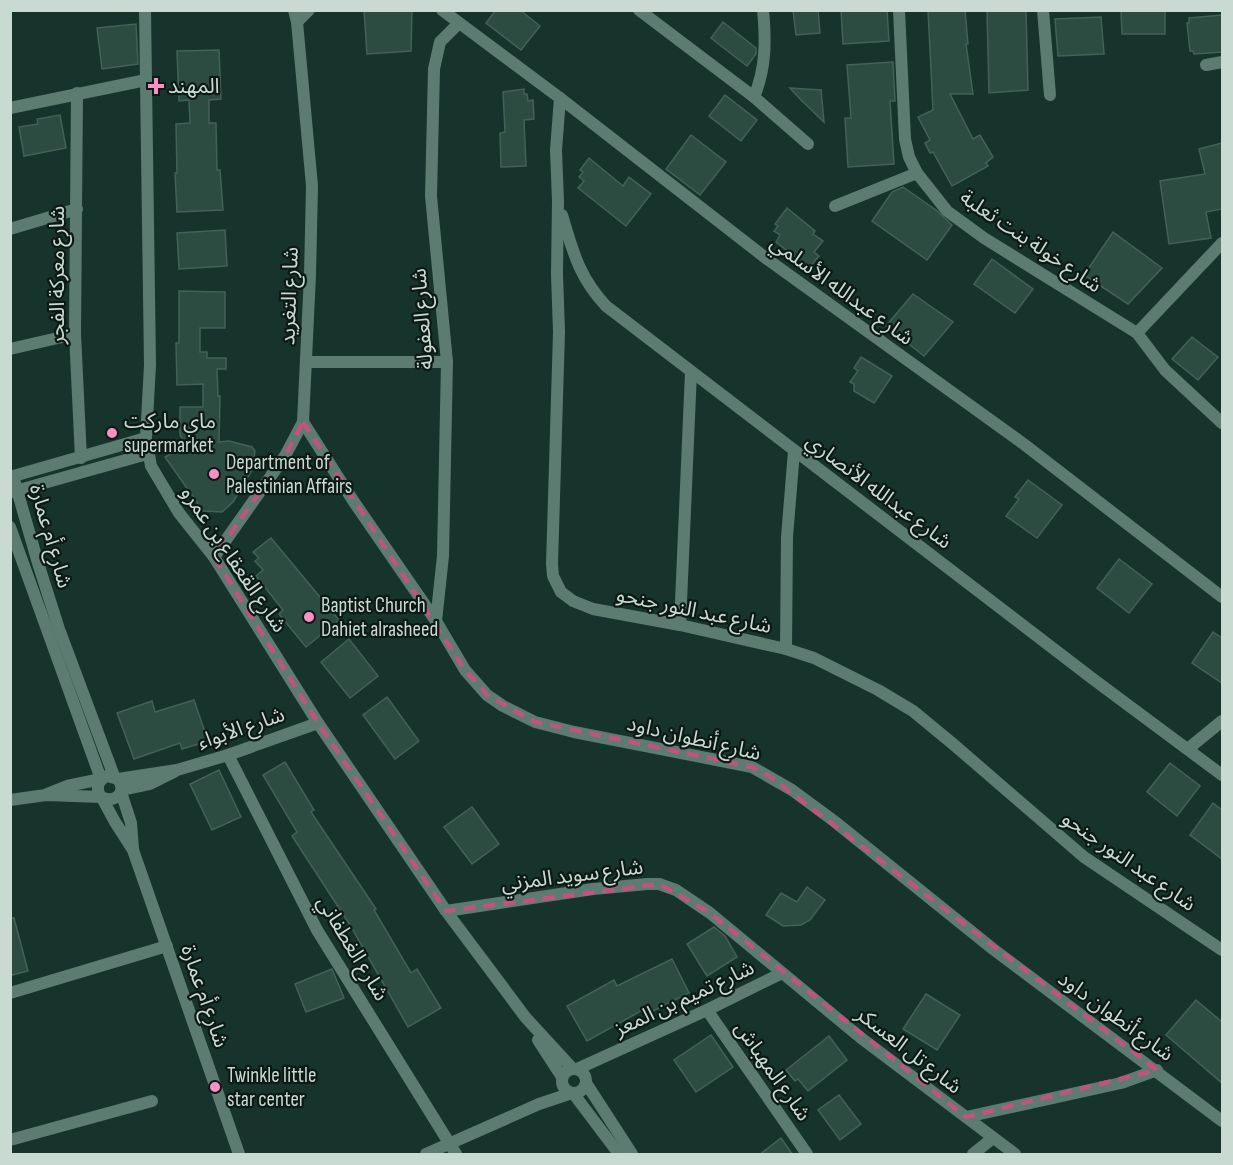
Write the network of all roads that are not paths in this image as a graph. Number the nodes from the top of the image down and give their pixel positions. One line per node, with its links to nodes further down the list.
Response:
1 (145, 10): 12 (street, شارع القعقاع بن عمرو)
2 (309, 10): 8 (street)
3 (442, 10): 9 (street, شارع عبدالله الأسلمي)
4 (639, 10): 15 (street)
5 (763, 10): 15 (street)
6 (899, 10): 19 (street, شارع خولة بنت ثعلبة)
7 (1043, 10): 14 (street)
8 (296, 16): 28 (street, شارع التغريد)
9 (459, 23): 16 (street, شارع عبدالله الأسلمي); 29 (street, شارع العفولة)
10 (1222, 62): 11 (street)
11 (1206, 65)
12 (146, 80): 13 (street); 33 (street, شارع القعقاع بن عمرو)
13 (77, 93): 17 (street); 22 (street, شارع معركة الفجر)
14 (1050, 95)
15 (754, 97): 18 (street)
16 (560, 98): 20 (street, شارع عبد النور جنحو); 41 (street, شارع عبدالله الأسلمي)
17 (10, 108)
18 (808, 144)
19 (917, 174): 21 (street); 25 (street, شارع خولة بنت ثعلبة)
20 (558, 201): 30 (street, شارع عبدالله الأنصاري); 43 (street, شارع عبد النور جنحو)
21 (835, 206)
22 (77, 209): 23 (street); 26 (street, شارع معركة الفجر)
23 (10, 229)
24 (1222, 243): 25 (street)
25 (1137, 333): 32 (street, شارع خولة بنت ثعلبة)
26 (75, 334): 27 (street); 36 (street, شارع معركة الفجر)
27 (10, 349)
28 (306, 362): 29 (street); 31 (street, شارع التغريد)
29 (447, 362): 42 (street, شارع العفولة)
30 (691, 372): 34 (street, شارع عبدالله الأنصاري); 43 (street)
31 (303, 422): 40 (street, شارع التغريد); 42 (street, شارع أنطوان داود)
32 (1222, 423)
33 (146, 438): 35 (street, شارع القعقاع بن عمرو); 36 (street)
34 (794, 451): 45 (street); 48 (street, شارع عبدالله الأنصاري)
35 (147, 454): 38 (street); 40 (street, شارع القعقاع بن عمرو)
36 (81, 458): 37 (street)
37 (12, 476): 38 (street, شارع أم عمارة)
38 (14, 491): 44 (street, شارع أم عمارة)
39 (10, 527): 44 (street, شارع أم عمارة)
40 (214, 557): 47 (street, شارع القعقاع بن عمرو)
41 (1222, 597)
42 (436, 621): 65 (street, شارع أنطوان داود)
43 (680, 625): 45 (street, شارع عبد النور جنحو)
44 (54, 631): 51 (street, شارع أم عمارة)
45 (786, 649): 58 (street, شارع عبد النور جنحو)
46 (1222, 721): 48 (street)
47 (318, 723): 49 (street, شارع الأبواء); 56 (street, شارع القعقاع بن عمرو)
48 (1188, 748): 50 (street, شارع عبدالله الأنصاري)
49 (228, 755): 51 (street, شارع الأبواء); 75 (street, شارع الغطفاني)
50 (1222, 775)
51 (113, 782): 52 (street, شارع الأبواء); 53 (street); 53 (street, شارع الأبواء); 55 (street, شارع أم عمارة)
52 (46, 795): 53 (street, شارع الأبواء); 54 (street, شارع الأبواء)
53 (102, 797): 55 (street, شارع أم عمارة)
54 (10, 800)
55 (134, 850): 57 (street, شارع أم عمارة)
56 (446, 911): 59 (street, شارع سويد المزني); 62 (street, شارع القعقاع بن عمرو)
57 (167, 946): 60 (street); 76 (street, شارع أم عمارة)
58 (1222, 950)
59 (782, 973): 61 (street, شارع تميم بن المعز); 71 (street, شارع تل العسكر)
60 (10, 993)
61 (707, 1010): 63 (street, شارع تميم بن المعز); 80 (street, شارع المهباش)
62 (525, 1018): 64 (street, شارع القعقاع بن عمرو); 66 (street, شارع القعقاع بن عمرو)
63 (603, 1058): 64 (street, شارع تميم بن المعز); 67 (street, شارع تميم بن المعز)
64 (575, 1069): 66 (street); 67 (street)
65 (1157, 1070): 71 (street); 72 (street, شارع أنطوان داود)
66 (562, 1078): 68 (street); 70 (street)
67 (586, 1082): 68 (street); 79 (street)
68 (573, 1093): 70 (street); 78 (street)
69 (152, 1101): 74 (street)
70 (539, 1104): 75 (street)
71 (966, 1117): 73 (street, شارع تل العسكر)
72 (1222, 1121)
73 (993, 1138): 81 (street); 82 (street, شارع تل العسكر)
74 (10, 1140)
75 (453, 1150): 77 (street)
76 (240, 1155)
77 (426, 1155)
78 (619, 1155)
79 (632, 1155)
80 (807, 1155)
81 (973, 1155)
82 (1015, 1155)

